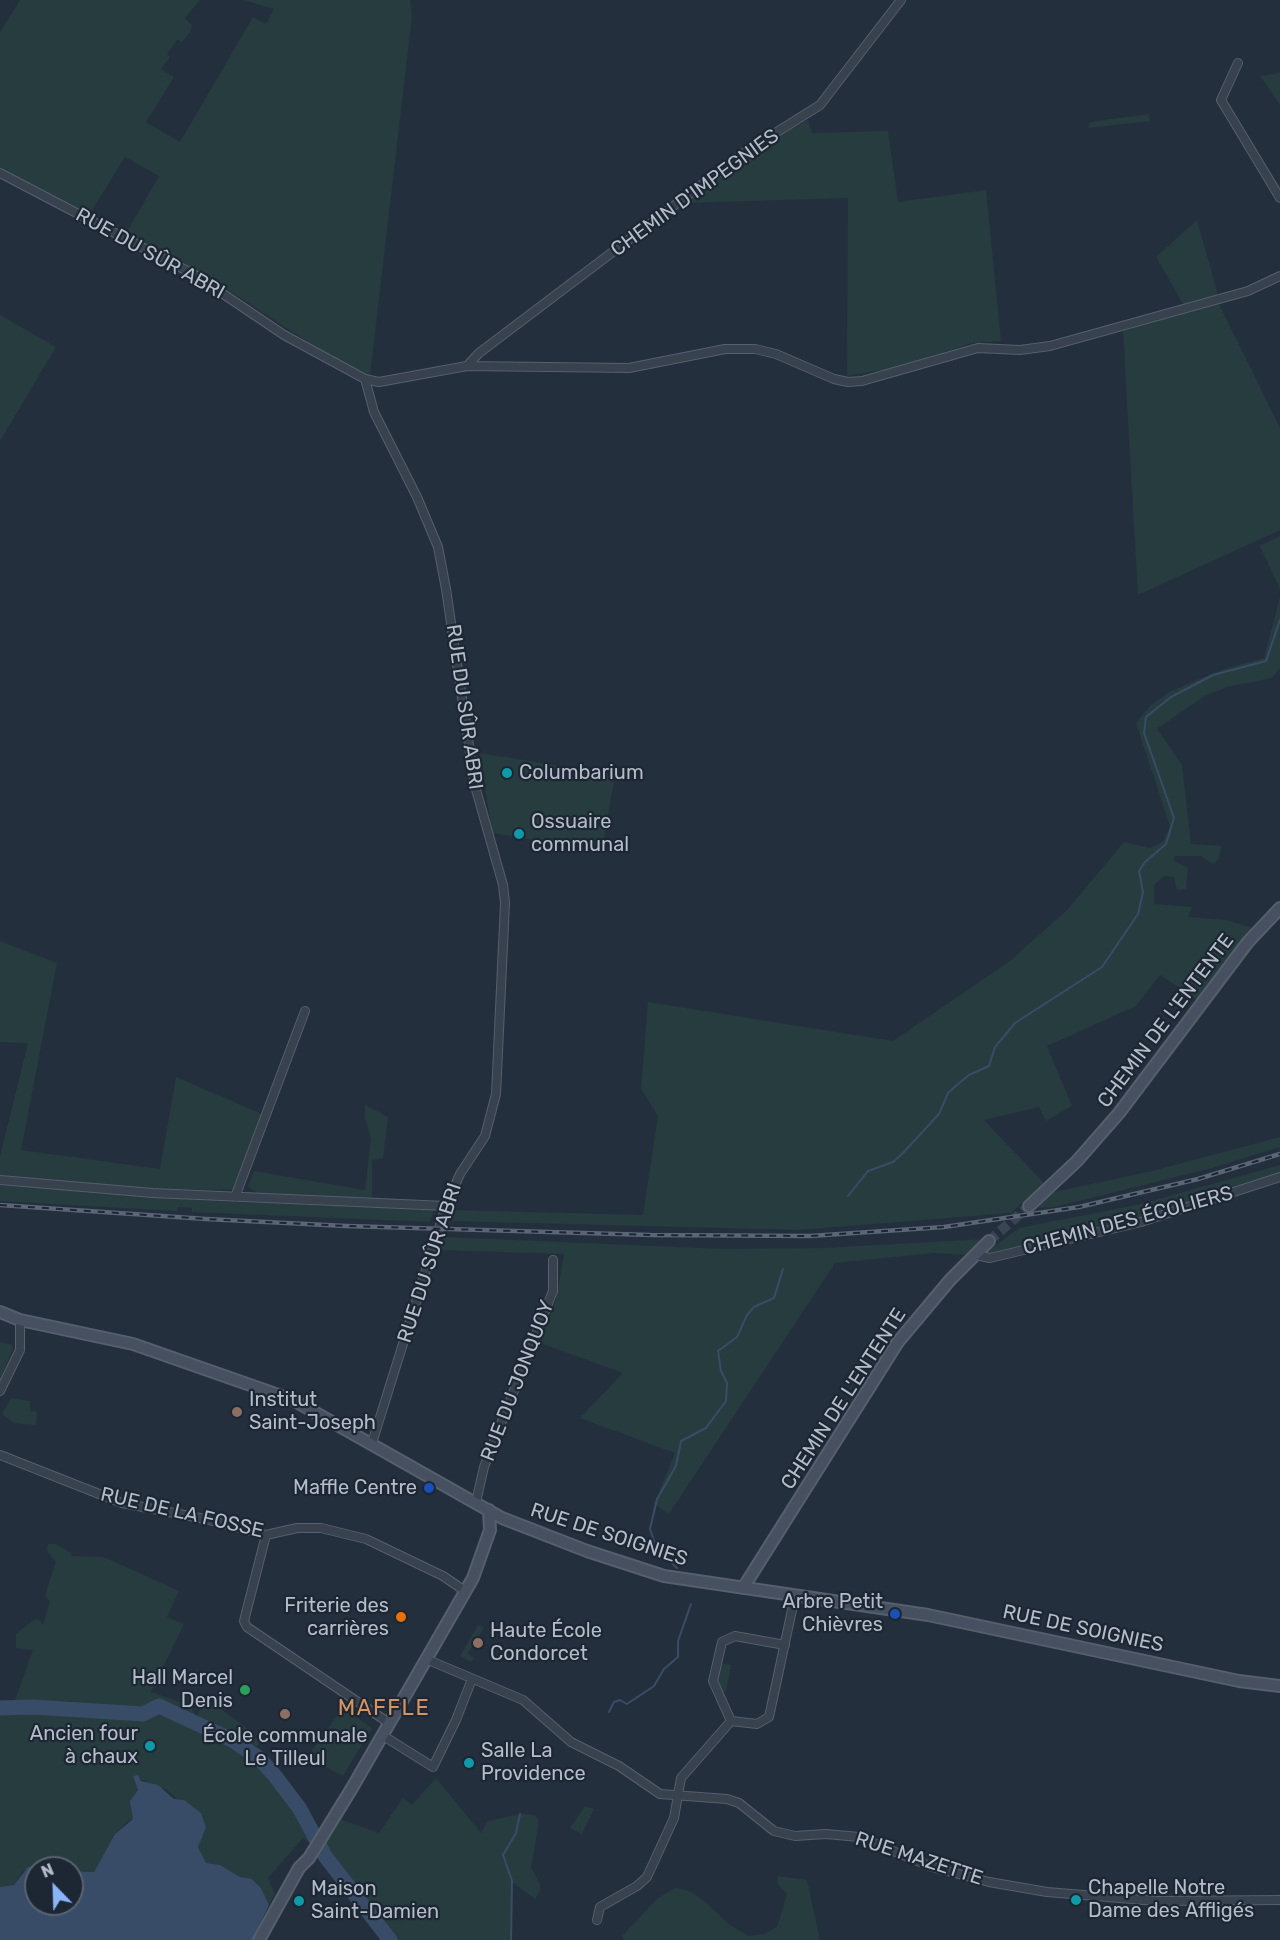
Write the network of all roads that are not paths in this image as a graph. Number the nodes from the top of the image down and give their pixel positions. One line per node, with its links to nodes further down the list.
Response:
1 (901, 0): 6 (street, CHEMIN D'IMPEGNIES)
2 (1238, 63): 4 (street)
3 (0, 173): 7 (street, RUE DU SÛR ABRI)
4 (1280, 198)
5 (1280, 276): 6 (street)
6 (467, 366): 7 (street)
7 (365, 379): 13 (street, RUE DU SÛR ABRI)
8 (1280, 908): 14 (street, CHEMIN DE L'ENTENTE)
9 (305, 1011): 12 (street)
10 (1280, 1177): 16 (street, CHEMIN DES ÉCOLIERS)
11 (0, 1180): 12 (street)
12 (236, 1197): 13 (street)
13 (446, 1206): 21 (street, RUE DU SÛR ABRI)
14 (1029, 1206)
15 (989, 1241): 16 (street, CHEMIN DE L'ENTENTE)
16 (975, 1255): 28 (street, CHEMIN DE L'ENTENTE)
17 (553, 1260): 23 (street, RUE DU JONQUOY)
18 (0, 1312): 19 (street, RUE DE SOIGNIES)
19 (20, 1320): 20 (street); 21 (street, RUE DE SOIGNIES)
20 (0, 1391)
21 (372, 1443): 23 (street, RUE DE SOIGNIES)
22 (0, 1455): 27 (street, RUE DE LA FOSSE)
23 (476, 1502): 24 (street, RUE DE SOIGNIES)
24 (489, 1510): 25 (street, RUE DE SOIGNIES); 26 (street)
25 (502, 1518): 26 (street); 28 (street, RUE DE SOIGNIES)
26 (490, 1530): 29 (street)
27 (266, 1535): 29 (street, RUE DE LA FOSSE); 36 (street)
28 (743, 1588): 30 (street, RUE DE SOIGNIES)
29 (465, 1590): 32 (street)
30 (795, 1596): 31 (street); 34 (street, RUE DE SOIGNIES)
31 (785, 1645): 35 (street); 35 (street)
32 (426, 1659): 33 (street, RUE MAZETTE); 36 (street)
33 (472, 1679): 37 (street); 38 (street, RUE MAZETTE)
34 (1280, 1686)
35 (731, 1721): 38 (street)
36 (389, 1723): 37 (street)
37 (382, 1735): 41 (street)
38 (676, 1795): 39 (street, RUE MAZETTE); 40 (street)
39 (1280, 1900)
40 (597, 1920)
41 (259, 1940)

